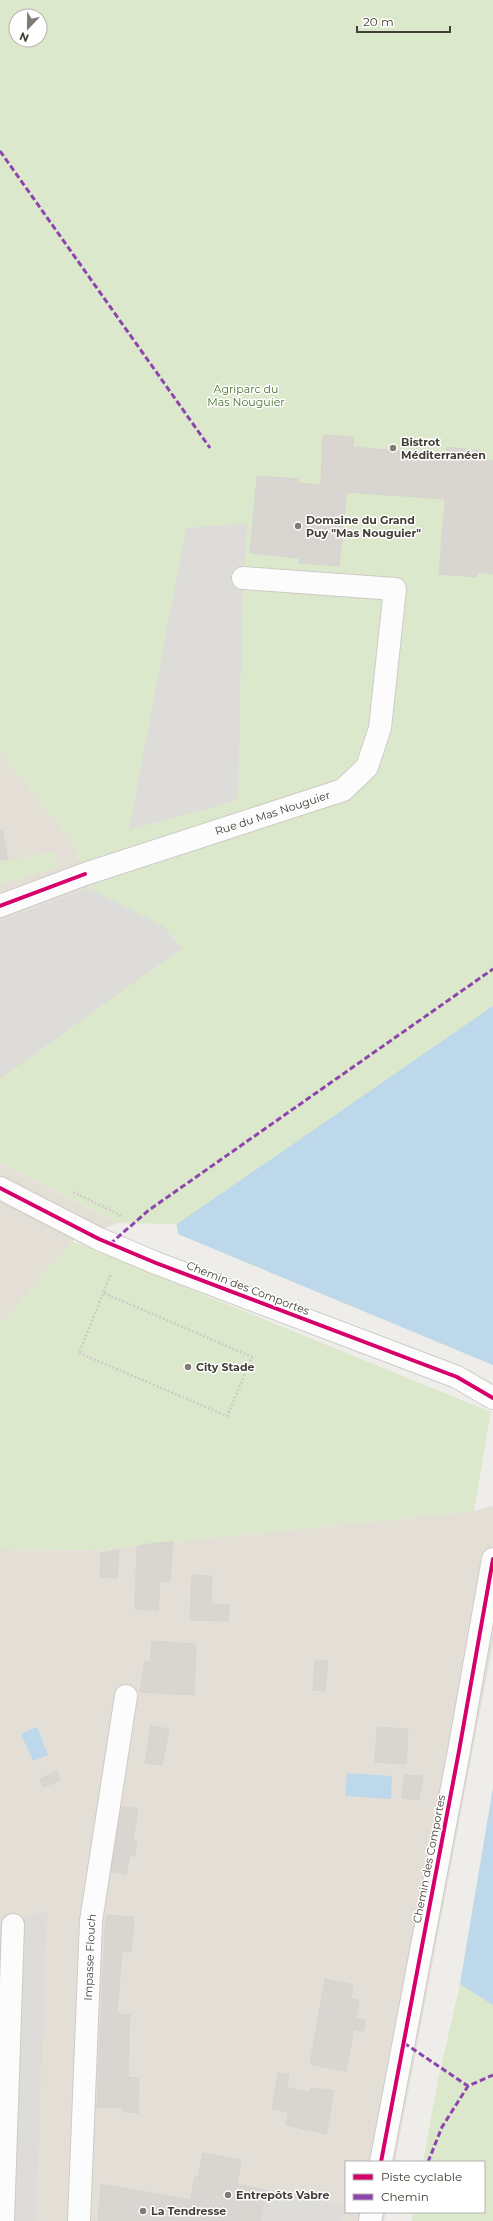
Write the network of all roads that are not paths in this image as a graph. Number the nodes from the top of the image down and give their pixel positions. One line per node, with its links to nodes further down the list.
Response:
1 (243, 578): 2 (street, Rue du Mas Nouguier)
2 (0, 906)
3 (0, 1188): 4 (street, Chemin des Comportes)
4 (493, 1398)
5 (493, 1560): 8 (street, Chemin des Comportes)
6 (126, 1696): 10 (street, Impasse Flouch)
7 (13, 1926): 9 (street)
8 (381, 2161)
9 (3, 2221)
10 (79, 2221)

